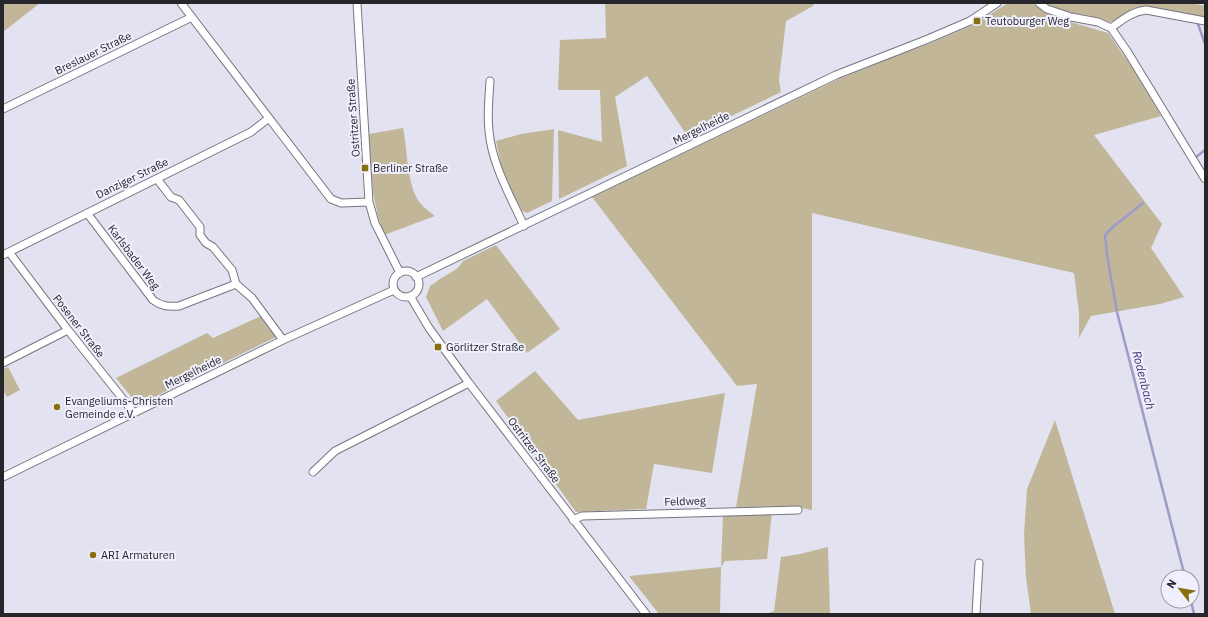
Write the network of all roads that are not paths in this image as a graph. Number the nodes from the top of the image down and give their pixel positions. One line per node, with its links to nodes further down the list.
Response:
1 (181, 3): 5 (street)
2 (357, 3): 13 (street, Ostritzer Straße)
3 (997, 3): 15 (street, Mergelheide)
4 (1040, 3): 7 (street)
5 (192, 17): 9 (street, Breslauer Straße); 10 (street)
6 (1205, 21): 7 (street)
7 (1111, 28): 12 (street)
8 (490, 81): 15 (street)
9 (3, 109)
10 (269, 118): 11 (street, Danziger Straße); 13 (street)
11 (158, 179): 14 (street, Danziger Straße); 19 (street)
12 (1205, 179)
13 (369, 202): 17 (street, Ostritzer Straße)
14 (87, 213): 16 (street, Danziger Straße); 19 (street, Karlsbader Weg)
15 (524, 226): 18 (street, Mergelheide)
16 (6, 253): 22 (street, Posener Straße)
17 (400, 273): 18 (street); 20 (street)
18 (416, 277): 21 (street)
19 (236, 284): 23 (street)
20 (394, 290): 21 (street); 23 (street, Mergelheide)
21 (410, 296): 25 (street, Ostritzer Straße)
22 (68, 330): 24 (street); 26 (street, Posener Straße)
23 (283, 340): 26 (street, Mergelheide)
24 (3, 363)
25 (469, 383): 27 (street); 30 (street, Ostritzer Straße)
26 (134, 413): 28 (street, Mergelheide)
27 (313, 472)
28 (3, 477)
29 (798, 510): 30 (street, Feldweg)
30 (574, 520): 32 (street, Ostritzer Straße)
31 (979, 563): 33 (street)
32 (646, 614)
33 (976, 614)

